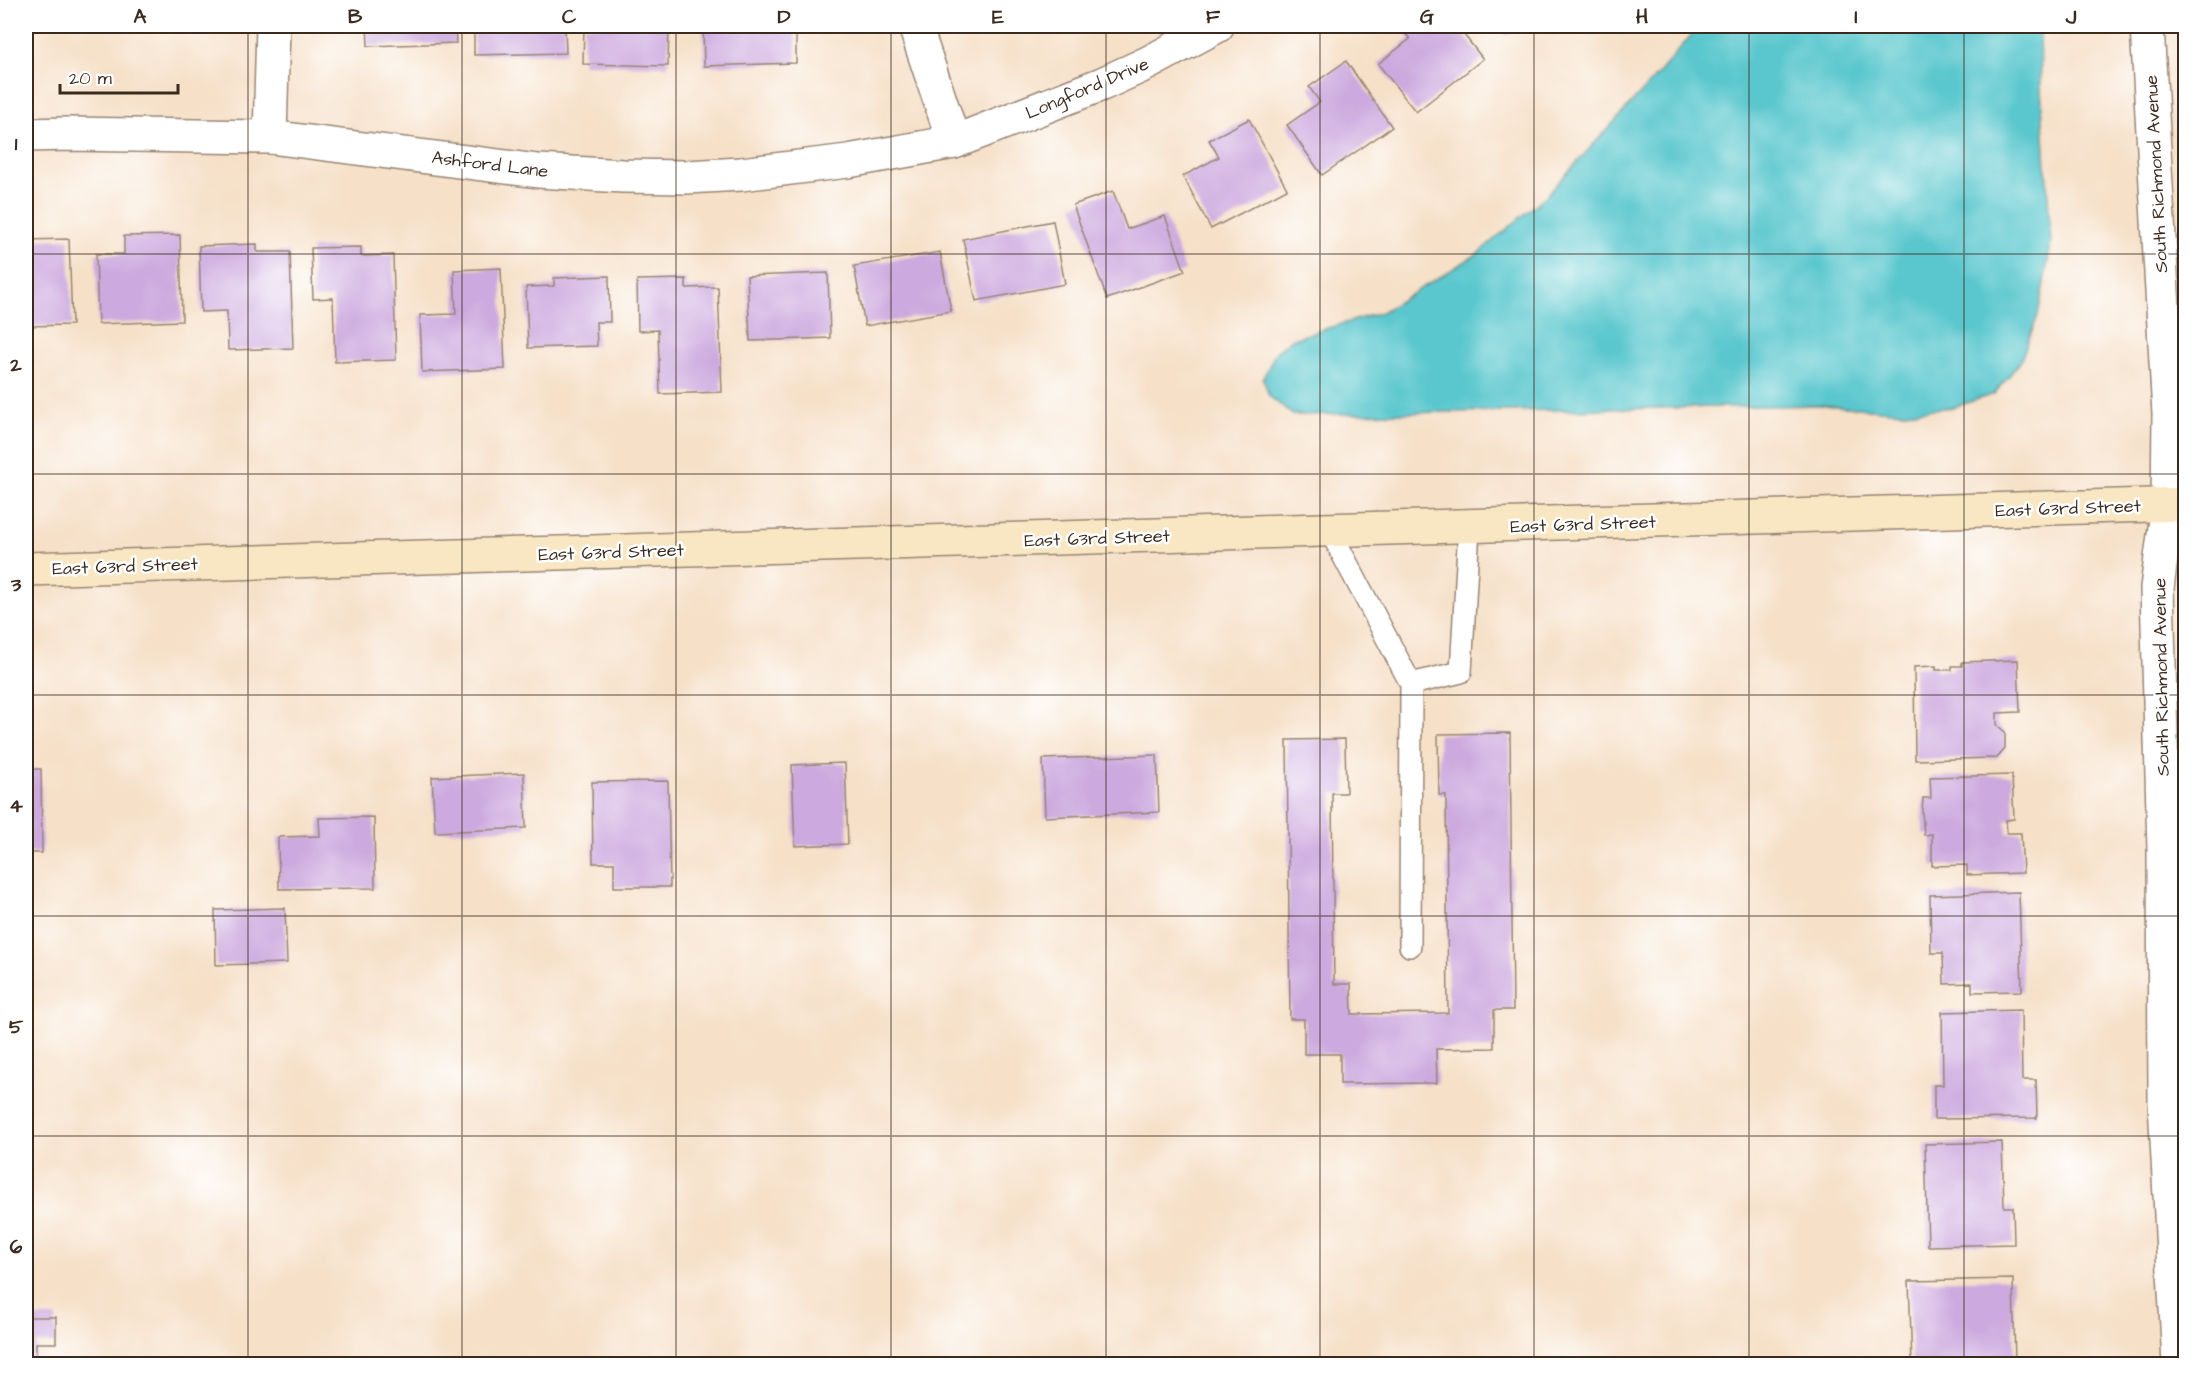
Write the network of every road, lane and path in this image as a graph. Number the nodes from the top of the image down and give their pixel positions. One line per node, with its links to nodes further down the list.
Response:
1 (273, 26): 6 (street)
2 (915, 26): 7 (street)
3 (1217, 26): 7 (street, Longford Drive)
4 (2147, 26): 8 (street, South Richmond Avenue)
5 (26, 135): 6 (street, Ashford Lane)
6 (270, 137): 7 (street, Ashford Lane)
7 (954, 142)
8 (2177, 505): 9 (main road, East 63rd Street); 14 (street, South Richmond Avenue)
9 (1469, 527): 10 (main road, East 63rd Street); 12 (lane)
10 (1330, 531): 11 (main road, East 63rd Street); 12 (lane)
11 (26, 569)
12 (1411, 684): 13 (lane)
13 (1410, 946)
14 (2179, 1365)

